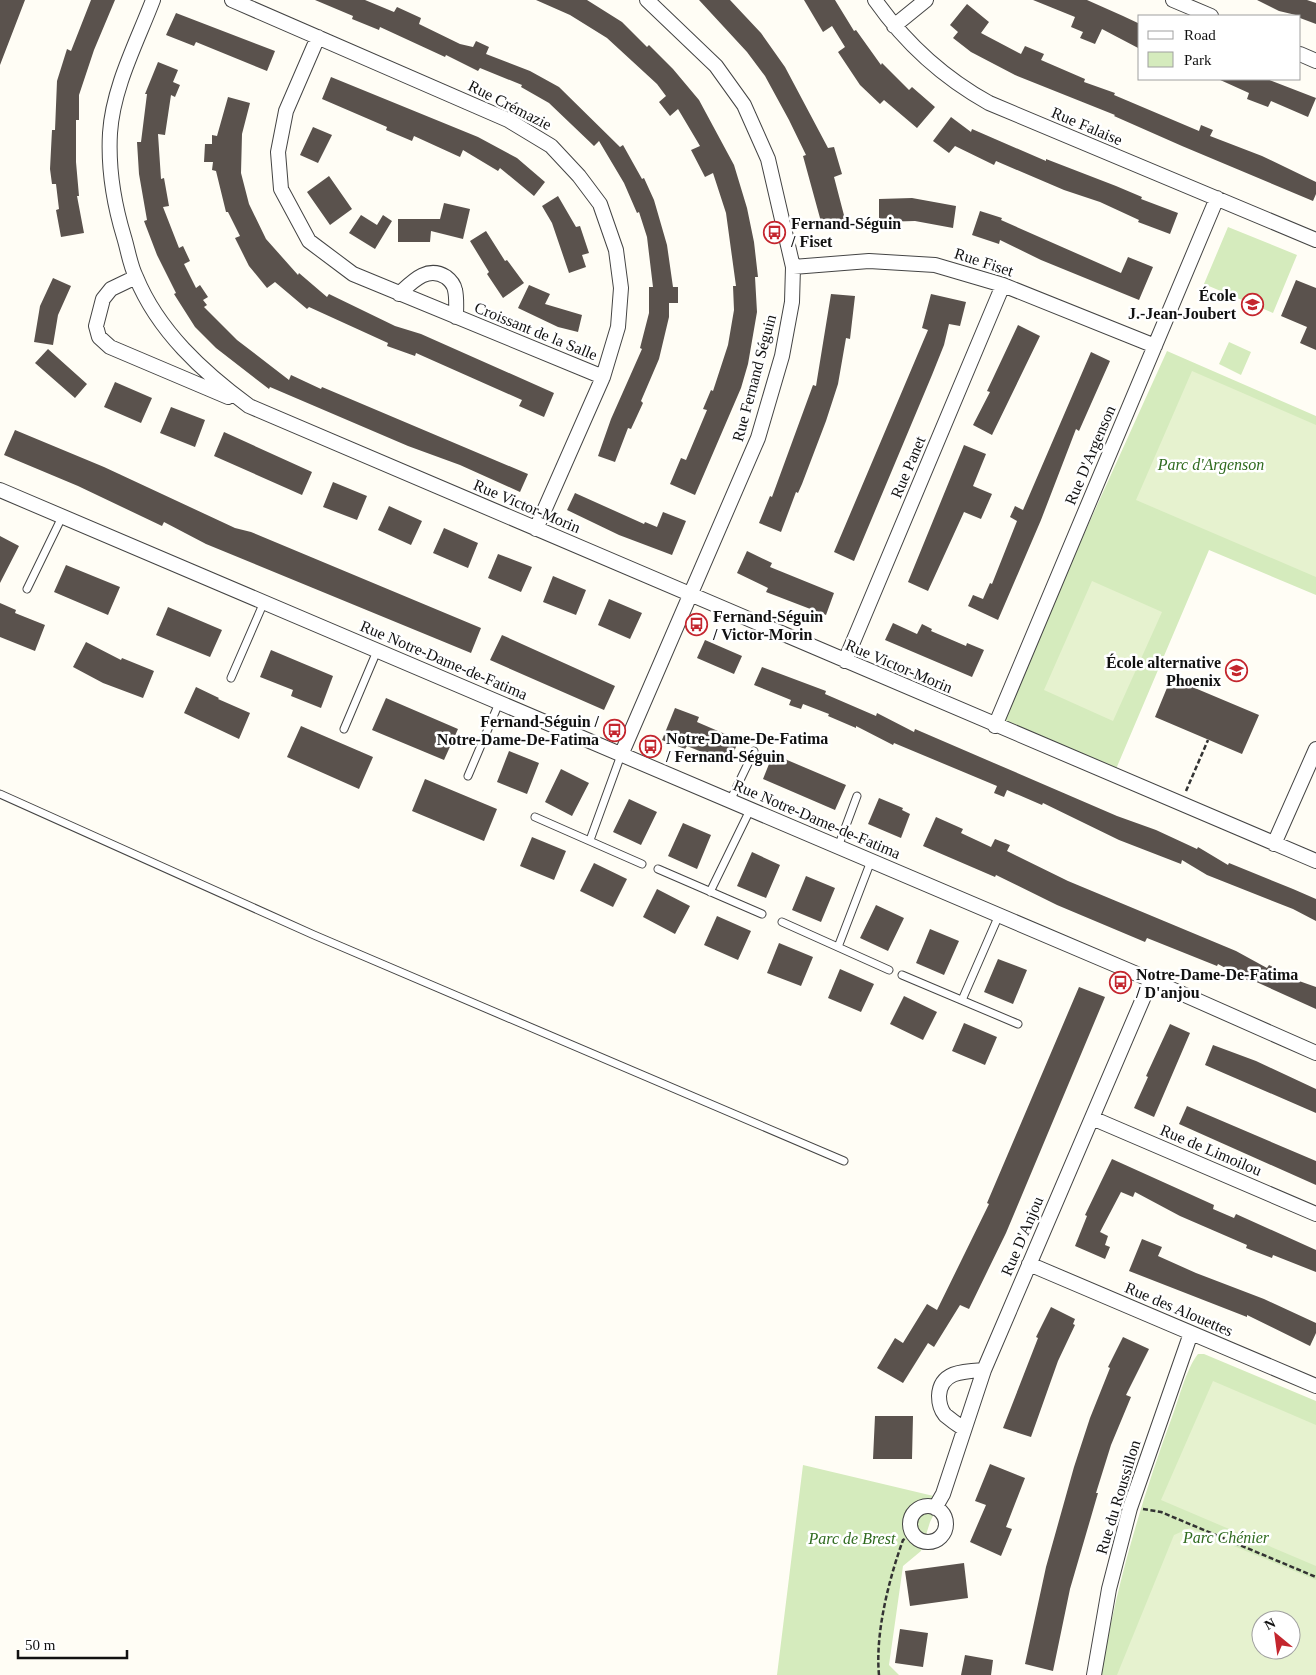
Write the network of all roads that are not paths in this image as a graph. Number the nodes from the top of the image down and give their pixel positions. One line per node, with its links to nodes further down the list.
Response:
1 (153, 0): 15 (street)
2 (232, 0): 9 (street, Rue Crémazie)
3 (875, 0): 8 (street, Rue Falaise)
4 (926, 0): 8 (street)
5 (1173, 0): 7 (street)
6 (651, 1): 14 (street, Rue Fernand Séguin)
7 (1209, 15)
8 (894, 26): 12 (street, Rue Falaise)
9 (318, 37): 17 (street, Croissant de la Salle); 20 (street, Rue Crémazie)
10 (1301, 54): 11 (street)
11 (1316, 61)
12 (1217, 198): 13 (street, Rue Falaise); 19 (street, Rue D'Argenson)
13 (1316, 240)
14 (793, 266): 16 (street, Rue Fiset); 26 (street, Rue Fernand Séguin)
15 (136, 277): 21 (street, Rue Victor-Morin); 21 (street, Rue Victor-Morin)
16 (1003, 285): 19 (street, Rue Fiset); 29 (street, Rue Panet)
17 (399, 294): 18 (street, Croissant de la Salle); 18 (street, Croissant de la Salle)
18 (456, 318): 20 (street, Croissant de la Salle)
19 (1155, 346): 32 (street, Rue D'Argenson)
20 (603, 378): 24 (street, Rue Crémazie)
21 (249, 406): 24 (street, Rue Victor-Morin)
22 (0, 490): 23 (street, Rue Notre-Dame-de-Fatima)
23 (62, 517): 25 (lane); 27 (street, Rue Notre-Dame-de-Fatima)
24 (536, 529): 26 (street, Rue Victor-Morin)
25 (27, 589)
26 (691, 596): 29 (street, Rue Victor-Morin); 36 (street, Rue Fernand Séguin)
27 (264, 602): 28 (street, Rue Notre-Dame-de-Fatima); 30 (lane)
28 (377, 650): 31 (street, Rue Notre-Dame-de-Fatima); 33 (lane)
29 (845, 661): 32 (street, Rue Victor-Morin)
30 (232, 678)
31 (499, 703): 36 (street, Rue Notre-Dame-de-Fatima); 37 (lane)
32 (995, 726): 44 (street, Rue Victor-Morin)
33 (344, 729)
34 (1316, 748): 44 (street)
35 (754, 751): 40 (lane)
36 (621, 754): 40 (street, Rue Notre-Dame-de-Fatima); 43 (lane)
37 (468, 776)
38 (0, 794): 62 (lane)
39 (857, 796): 45 (lane)
40 (730, 801): 41 (street, Rue Notre-Dame-de-Fatima)
41 (750, 810): 45 (street, Rue Notre-Dame-de-Fatima); 50 (lane)
42 (535, 817): 43 (lane)
43 (590, 840): 48 (lane)
44 (1274, 844): 47 (street, Rue Victor-Morin)
45 (838, 847): 46 (street, Rue Notre-Dame-de-Fatima)
46 (871, 861): 52 (street, Rue Notre-Dame-de-Fatima); 54 (lane)
47 (1316, 861)
48 (642, 864)
49 (658, 869): 50 (lane)
50 (710, 892): 51 (lane)
51 (762, 914)
52 (999, 915): 57 (street, Rue Notre-Dame-de-Fatima); 58 (lane)
53 (782, 922): 54 (lane)
54 (838, 947): 55 (lane)
55 (889, 970)
56 (902, 975): 58 (lane)
57 (1151, 980): 60 (street, Rue Notre-Dame-de-Fatima); 61 (street, Rue D'Anjou)
58 (962, 1000): 59 (lane)
59 (1018, 1024)
60 (1316, 1053)
61 (1092, 1118): 63 (street, Rue de Limoilou); 64 (street, Rue D'Anjou)
62 (844, 1161)
63 (1316, 1214)
64 (1029, 1264): 65 (street, Rue des Alouettes); 66 (street, Rue D'Anjou)
65 (1191, 1333): 67 (street, Rue des Alouettes); 70 (street, Rue du Roussillon)
66 (984, 1370): 68 (street, Rue D'Anjou); 68 (street)
67 (1316, 1386)
68 (964, 1429): 69 (street, Rue D'Anjou)
69 (935, 1508): 69 (street)
70 (1094, 1675)

